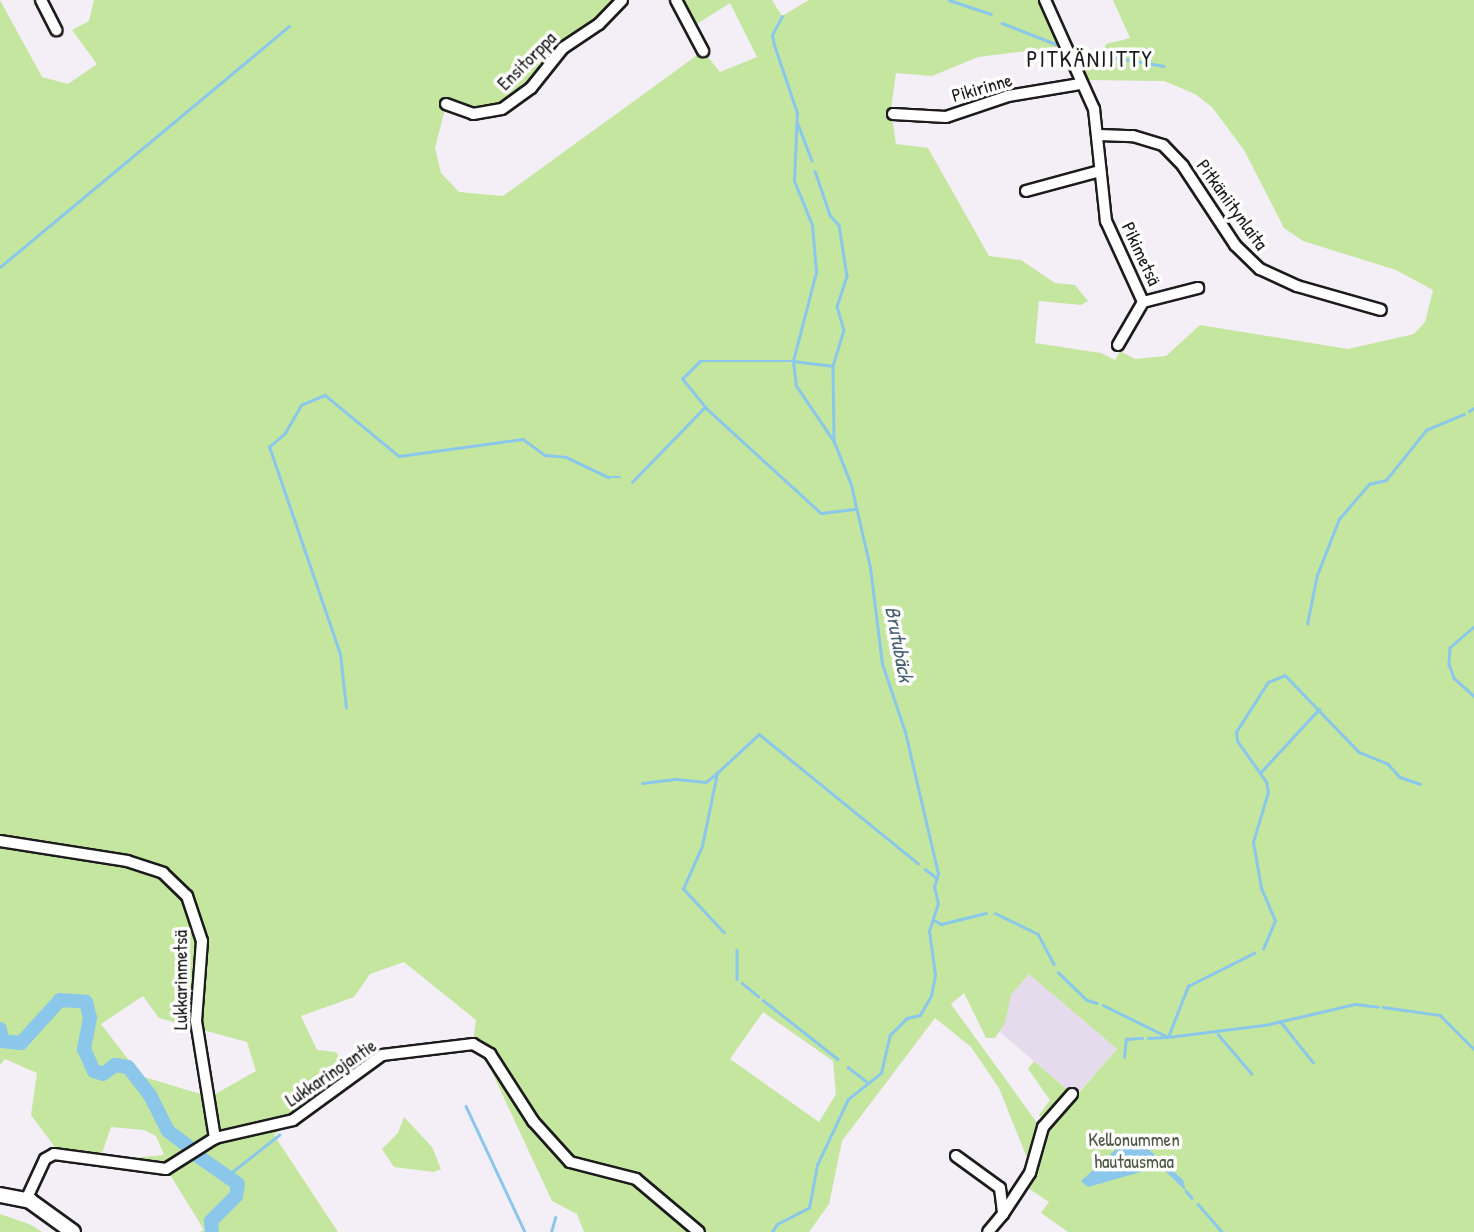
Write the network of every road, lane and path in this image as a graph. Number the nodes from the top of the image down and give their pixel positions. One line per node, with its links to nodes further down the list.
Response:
1 (41, 0): 5 (street)
2 (622, 0): 8 (street, Ensitorppa)
3 (676, 0): 6 (street)
4 (1045, 0): 7 (street, Pikimetsä)
5 (56, 30)
6 (703, 51)
7 (1080, 84): 9 (street, Pikirinne); 10 (street, Pikimetsä)
8 (446, 104)
9 (893, 114)
10 (1099, 135): 11 (street, Pikimetsä); 15 (street, Pitkäniitynlaita)
11 (1100, 171): 12 (street); 14 (street, Pikimetsä)
12 (1026, 191)
13 (1198, 288): 14 (street)
14 (1143, 302): 16 (street, Pikimetsä)
15 (1381, 310)
16 (1118, 345)
17 (0, 841): 19 (street, Lukkarinmetsä)
18 (1072, 1094): 23 (street)
19 (215, 1138): 22 (street, Lukkarinojantie); 25 (street, Lukkarinojantie)
20 (956, 1156): 23 (street)
21 (0, 1195): 22 (main road)
22 (26, 1200): 24 (main road)
23 (1003, 1214): 26 (street)
24 (73, 1232)
25 (699, 1232)
26 (989, 1232)

